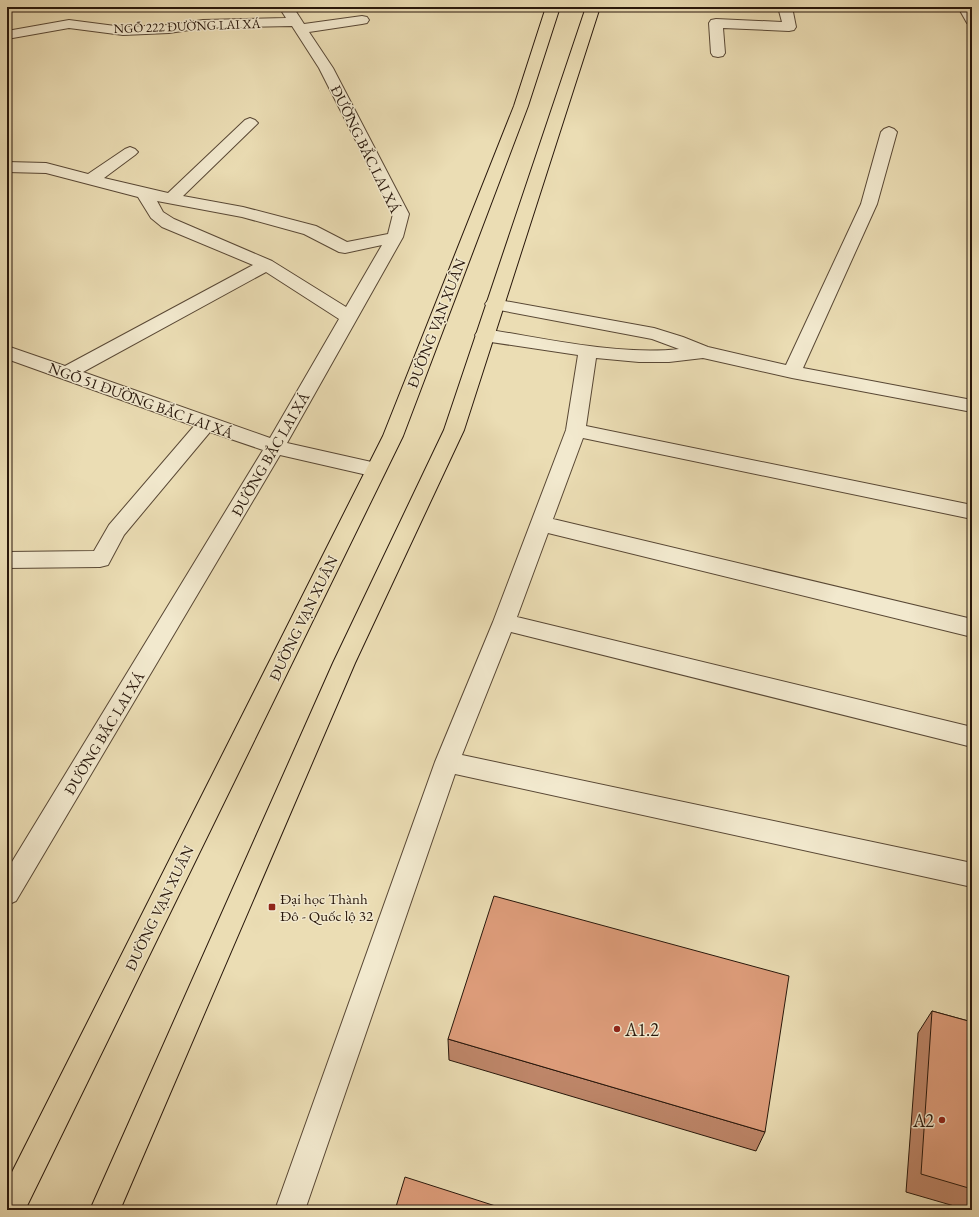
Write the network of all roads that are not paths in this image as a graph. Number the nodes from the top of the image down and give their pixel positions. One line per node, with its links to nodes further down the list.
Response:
1 (286, 7): 8 (street, ĐƯỜNG BẮC LAI XÁ)
2 (553, 7): 32 (highway, ĐƯỜNG VẠN XUÂN)
3 (593, 7): 20 (highway)
4 (785, 7): 10 (street)
5 (965, 7): 7 (street)
6 (358, 13): 8 (street, NGÕ 222 ĐƯỜNG LAI XÁ)
7 (972, 20)
8 (298, 26): 9 (street, NGÕ 222 ĐƯỜNG LAI XÁ); 18 (street, ĐƯỜNG BẮC LAI XÁ)
9 (7, 35)
10 (718, 52)
11 (250, 123): 17 (street)
12 (889, 132): 26 (street)
13 (130, 152): 15 (street)
14 (7, 167): 15 (street)
15 (91, 180): 16 (street)
16 (144, 194): 17 (street); 19 (street)
17 (171, 199): 18 (street)
18 (395, 237): 21 (street, ĐƯỜNG BẮC LAI XÁ)
19 (266, 265): 21 (street); 27 (street)
20 (494, 304): 22 (highway); 25 (street)
21 (349, 317): 31 (street, ĐƯỜNG BẮC LAI XÁ)
22 (484, 335): 23 (street); 43 (highway)
23 (588, 351): 25 (street); 30 (street)
24 (7, 352): 27 (street, NGÕ 51 ĐƯỜNG BẮC LAI XÁ)
25 (703, 352): 26 (street)
26 (792, 372): 28 (street)
27 (66, 373): 29 (street, NGÕ 51 ĐƯỜNG BẮC LAI XÁ)
28 (972, 406)
29 (207, 423): 31 (street, NGÕ 51 ĐƯỜNG BẮC LAI XÁ); 35 (street)
30 (576, 430): 33 (street); 34 (street)
31 (275, 447): 32 (street, NGÕ 51 ĐƯỜNG BẮC LAI XÁ); 41 (street, ĐƯỜNG BẮC LAI XÁ)
32 (376, 470): 42 (highway, ĐƯỜNG VẠN XUÂN)
33 (972, 512)
34 (541, 524): 36 (street); 37 (street)
35 (7, 560)
36 (504, 622): 38 (street); 39 (street)
37 (972, 628)
38 (972, 736)
39 (447, 762): 40 (street); 44 (street)
40 (972, 875)
41 (7, 894)
42 (10, 1210)
43 (105, 1210)
44 (290, 1210)

